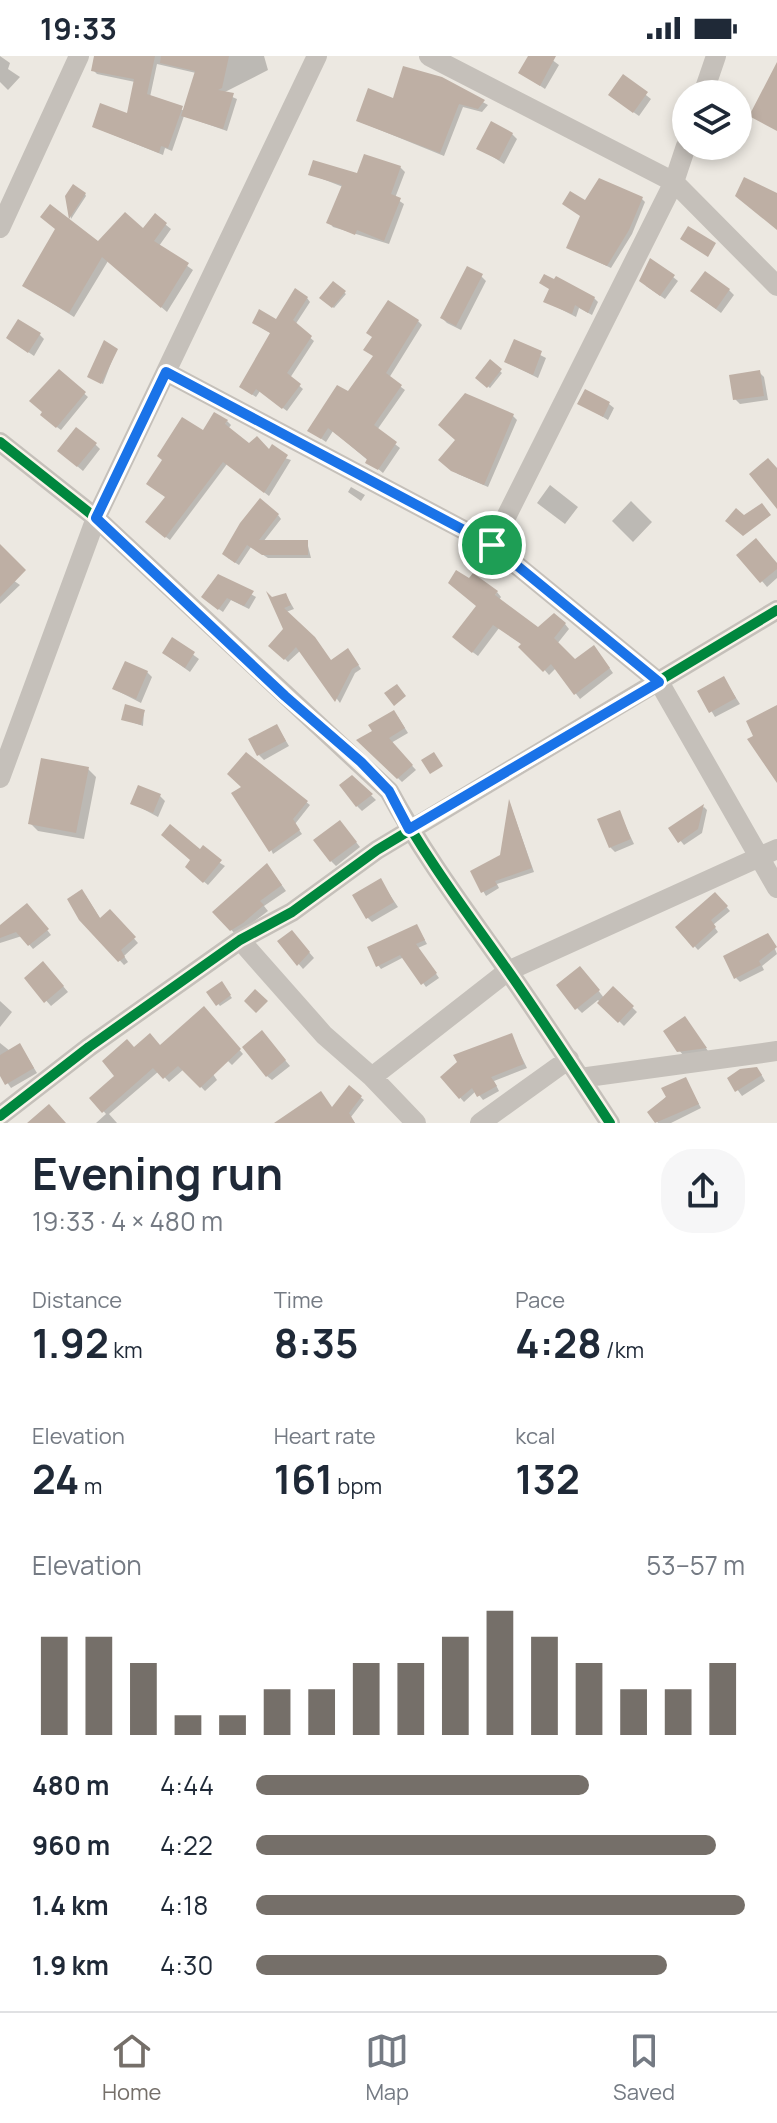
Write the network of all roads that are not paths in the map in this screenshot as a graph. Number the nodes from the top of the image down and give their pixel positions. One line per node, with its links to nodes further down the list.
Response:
1 (79, 56): 8 (street)
2 (317, 56): 10 (street)
3 (429, 56): 7 (street)
4 (716, 56): 5 (street)
5 (708, 80)
6 (681, 160): 7 (street)
7 (674, 182): 9 (street); 13 (street)
8 (0, 228)
9 (777, 286)
10 (166, 372): 12 (street); 13 (street)
11 (0, 442): 12 (street)
12 (96, 518): 16 (street); 17 (street)
13 (492, 545): 15 (street)
14 (777, 610): 15 (street)
15 (659, 682): 17 (street); 18 (street)
16 (0, 775)
17 (409, 829): 20 (street); 21 (street)
18 (768, 853): 19 (street); 21 (street)
19 (777, 888)
20 (240, 940): 24 (street); 26 (street)
21 (508, 971): 23 (street); 24 (street)
22 (777, 1051): 25 (street)
23 (569, 1059): 25 (street); 28 (street)
24 (372, 1077): 27 (street)
25 (580, 1078): 29 (street)
26 (0, 1116)
27 (416, 1123)
28 (480, 1123)
29 (610, 1123)

